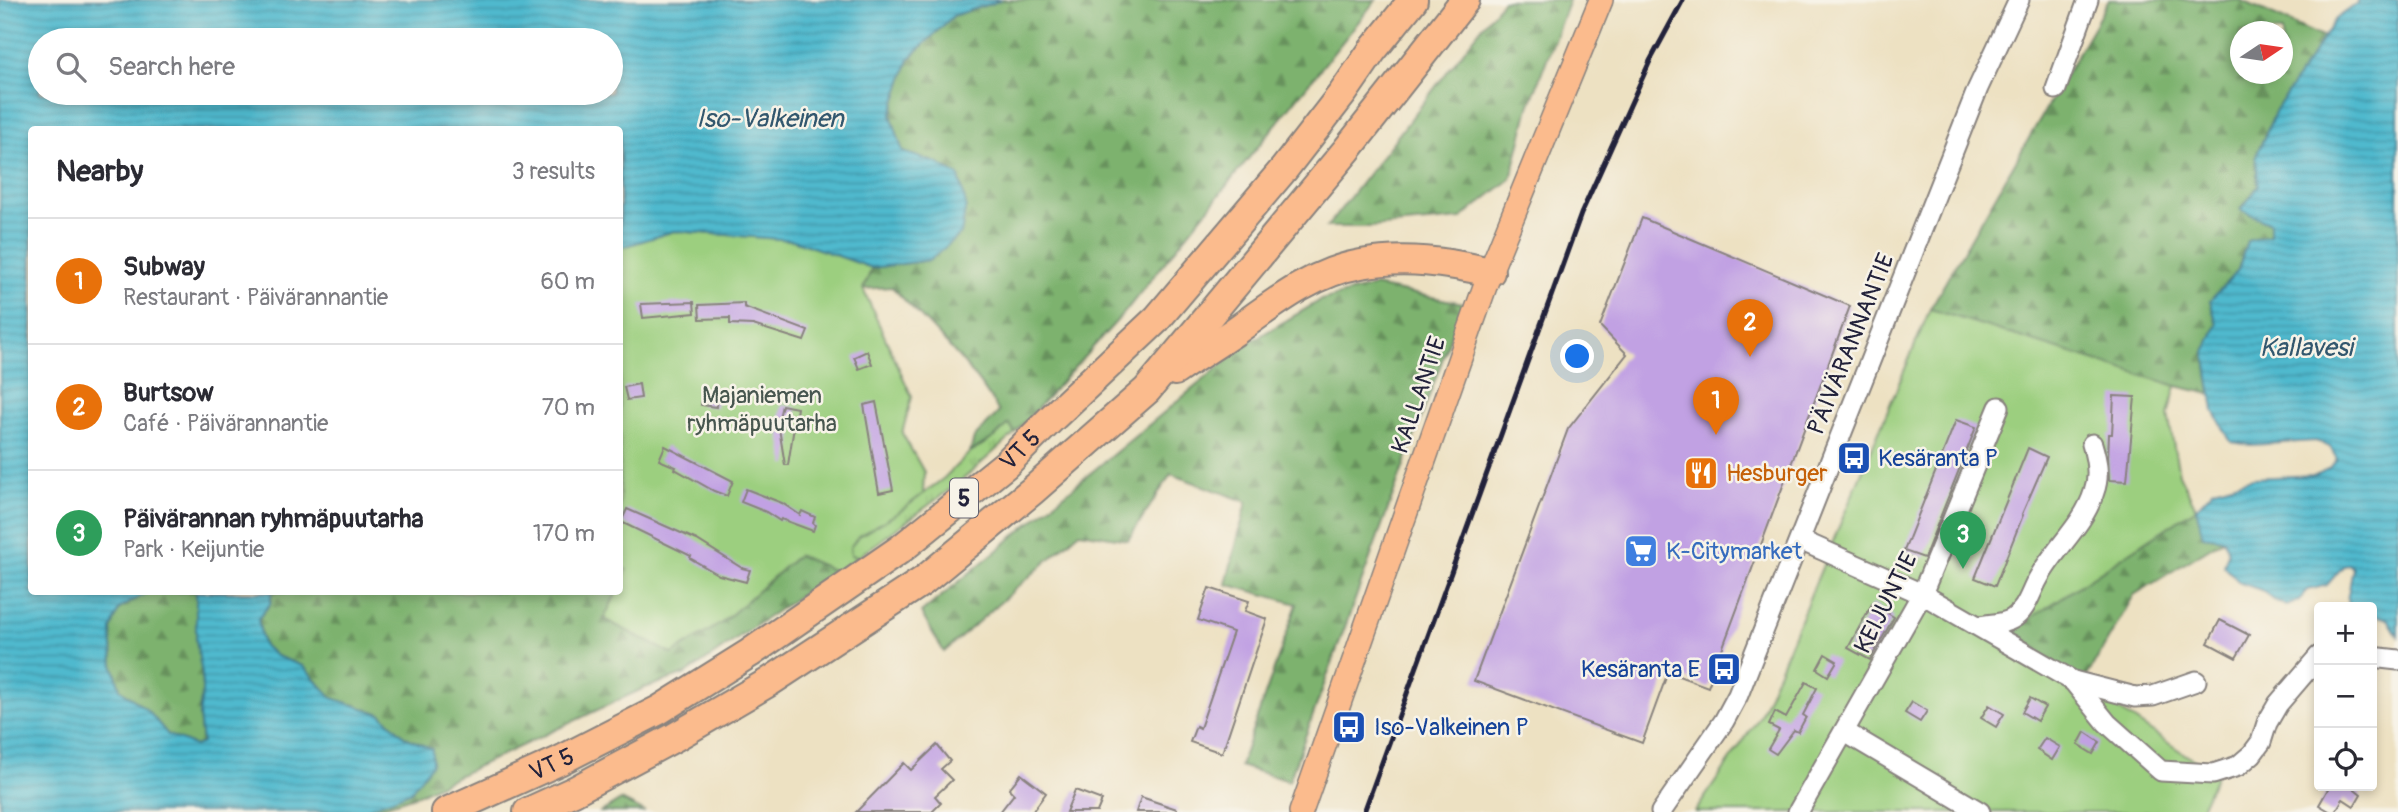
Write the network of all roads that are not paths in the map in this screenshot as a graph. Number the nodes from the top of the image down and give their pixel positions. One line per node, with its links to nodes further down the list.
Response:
1 (1402, 0): 7 (highway)
2 (1413, 0): 7 (highway, VT 5 / 5)
3 (1465, 0): 10 (highway, VT 5 / 5)
4 (1601, 0): 9 (main road, KALLANTIE)
5 (2019, 0): 13 (street, PÄIVÄRANNANTIE)
6 (2088, 0): 8 (street)
7 (1372, 51): 22 (highway, VT 5 / 5)
8 (2056, 89)
9 (1490, 272): 10 (highway); 24 (main road, KALLANTIE)
10 (1147, 390): 23 (highway, VT 5 / 5)
11 (1998, 407): 14 (street, KEIJUNTIE)
12 (2092, 444): 15 (street)
13 (1800, 540): 14 (street); 25 (street, PÄIVÄRANNANTIE)
14 (1922, 594): 15 (street); 21 (street, KEIJUNTIE)
15 (1980, 626): 19 (street)
16 (2377, 658): 17 (street)
17 (2398, 660)
18 (2314, 662): 19 (street)
19 (2073, 681): 20 (street)
20 (2196, 681)
21 (1845, 732): 26 (street, KEIJUNTIE); 27 (street)
22 (446, 812)
23 (528, 812)
24 (1301, 812)
25 (1661, 812)
26 (1798, 812)
27 (1980, 812)

